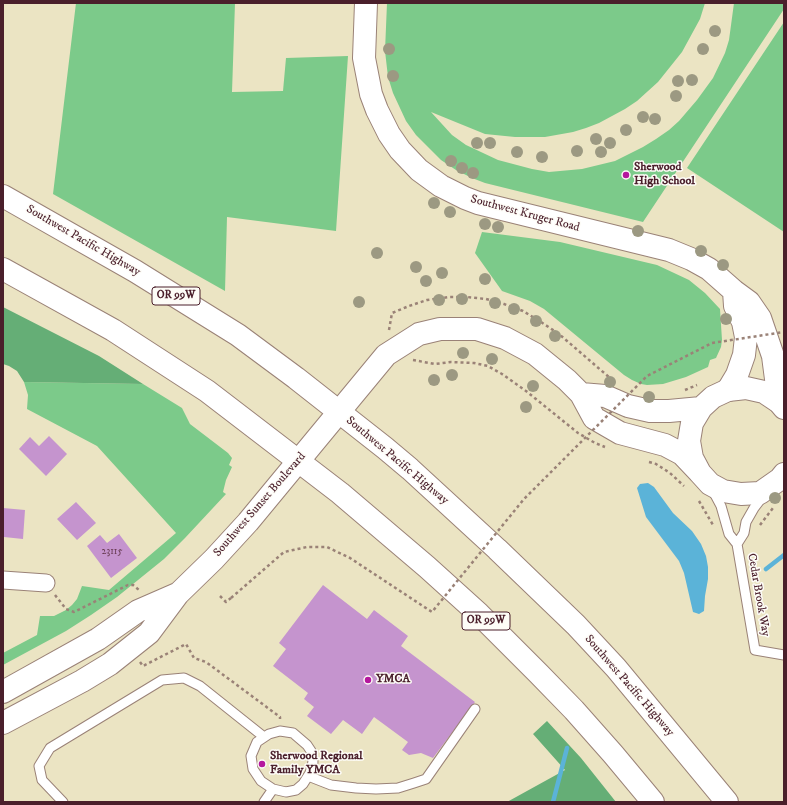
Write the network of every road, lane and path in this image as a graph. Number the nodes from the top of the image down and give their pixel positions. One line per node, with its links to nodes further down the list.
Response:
1 (366, 3): 4 (main road, Southwest Kruger Road)
2 (3, 196): 13 (main road, Southwest Pacific Highway / OR 99W)
3 (3, 269): 15 (main road, OR 99W)
4 (734, 291): 8 (main road); 11 (main road, Southwest Kruger Road)
5 (784, 332): 26 (path, bridge)
6 (435, 364): 14 (path)
7 (701, 383): 9 (path)
8 (728, 390): 11 (main road); 12 (main road)
9 (680, 392)
10 (581, 394): 12 (main road); 13 (main road, Southwest Sunset Boulevard); 17 (main road, Southwest Sunset Boulevard)
11 (782, 405)
12 (701, 408): 17 (main road)
13 (338, 411): 15 (main road, Southwest Sunset Boulevard); 39 (main road, Southwest Pacific Highway / OR 99W)
14 (606, 448)
15 (299, 460): 25 (main road, Southwest Sunset Boulevard); 38 (main road, OR 99W)
16 (644, 460): 17 (path)
17 (699, 486): 18 (main road); 19 (path); 21 (lane, Cedar Brook Way)
18 (776, 489): 20 (path); 21 (lane, Cedar Brook Way)
19 (712, 526)
20 (759, 527)
21 (737, 544): 27 (lane, Cedar Brook Way)
22 (3, 580): 23 (street)
23 (46, 584): 24 (path)
24 (139, 590)
25 (178, 594): 29 (main road, Southwest Sunset Boulevard); 31 (main road, Southwest Sunset Boulevard)
26 (220, 596)
27 (784, 655)
28 (139, 660): 32 (path)
29 (3, 692)
30 (476, 709): 34 (lane)
31 (3, 723)
32 (280, 731): 33 (lane); 34 (lane)
33 (264, 736): 35 (lane); 36 (lane)
34 (308, 776): 35 (lane)
35 (273, 789): 37 (lane)
36 (63, 802)
37 (264, 802)
38 (652, 802)
39 (727, 802)

